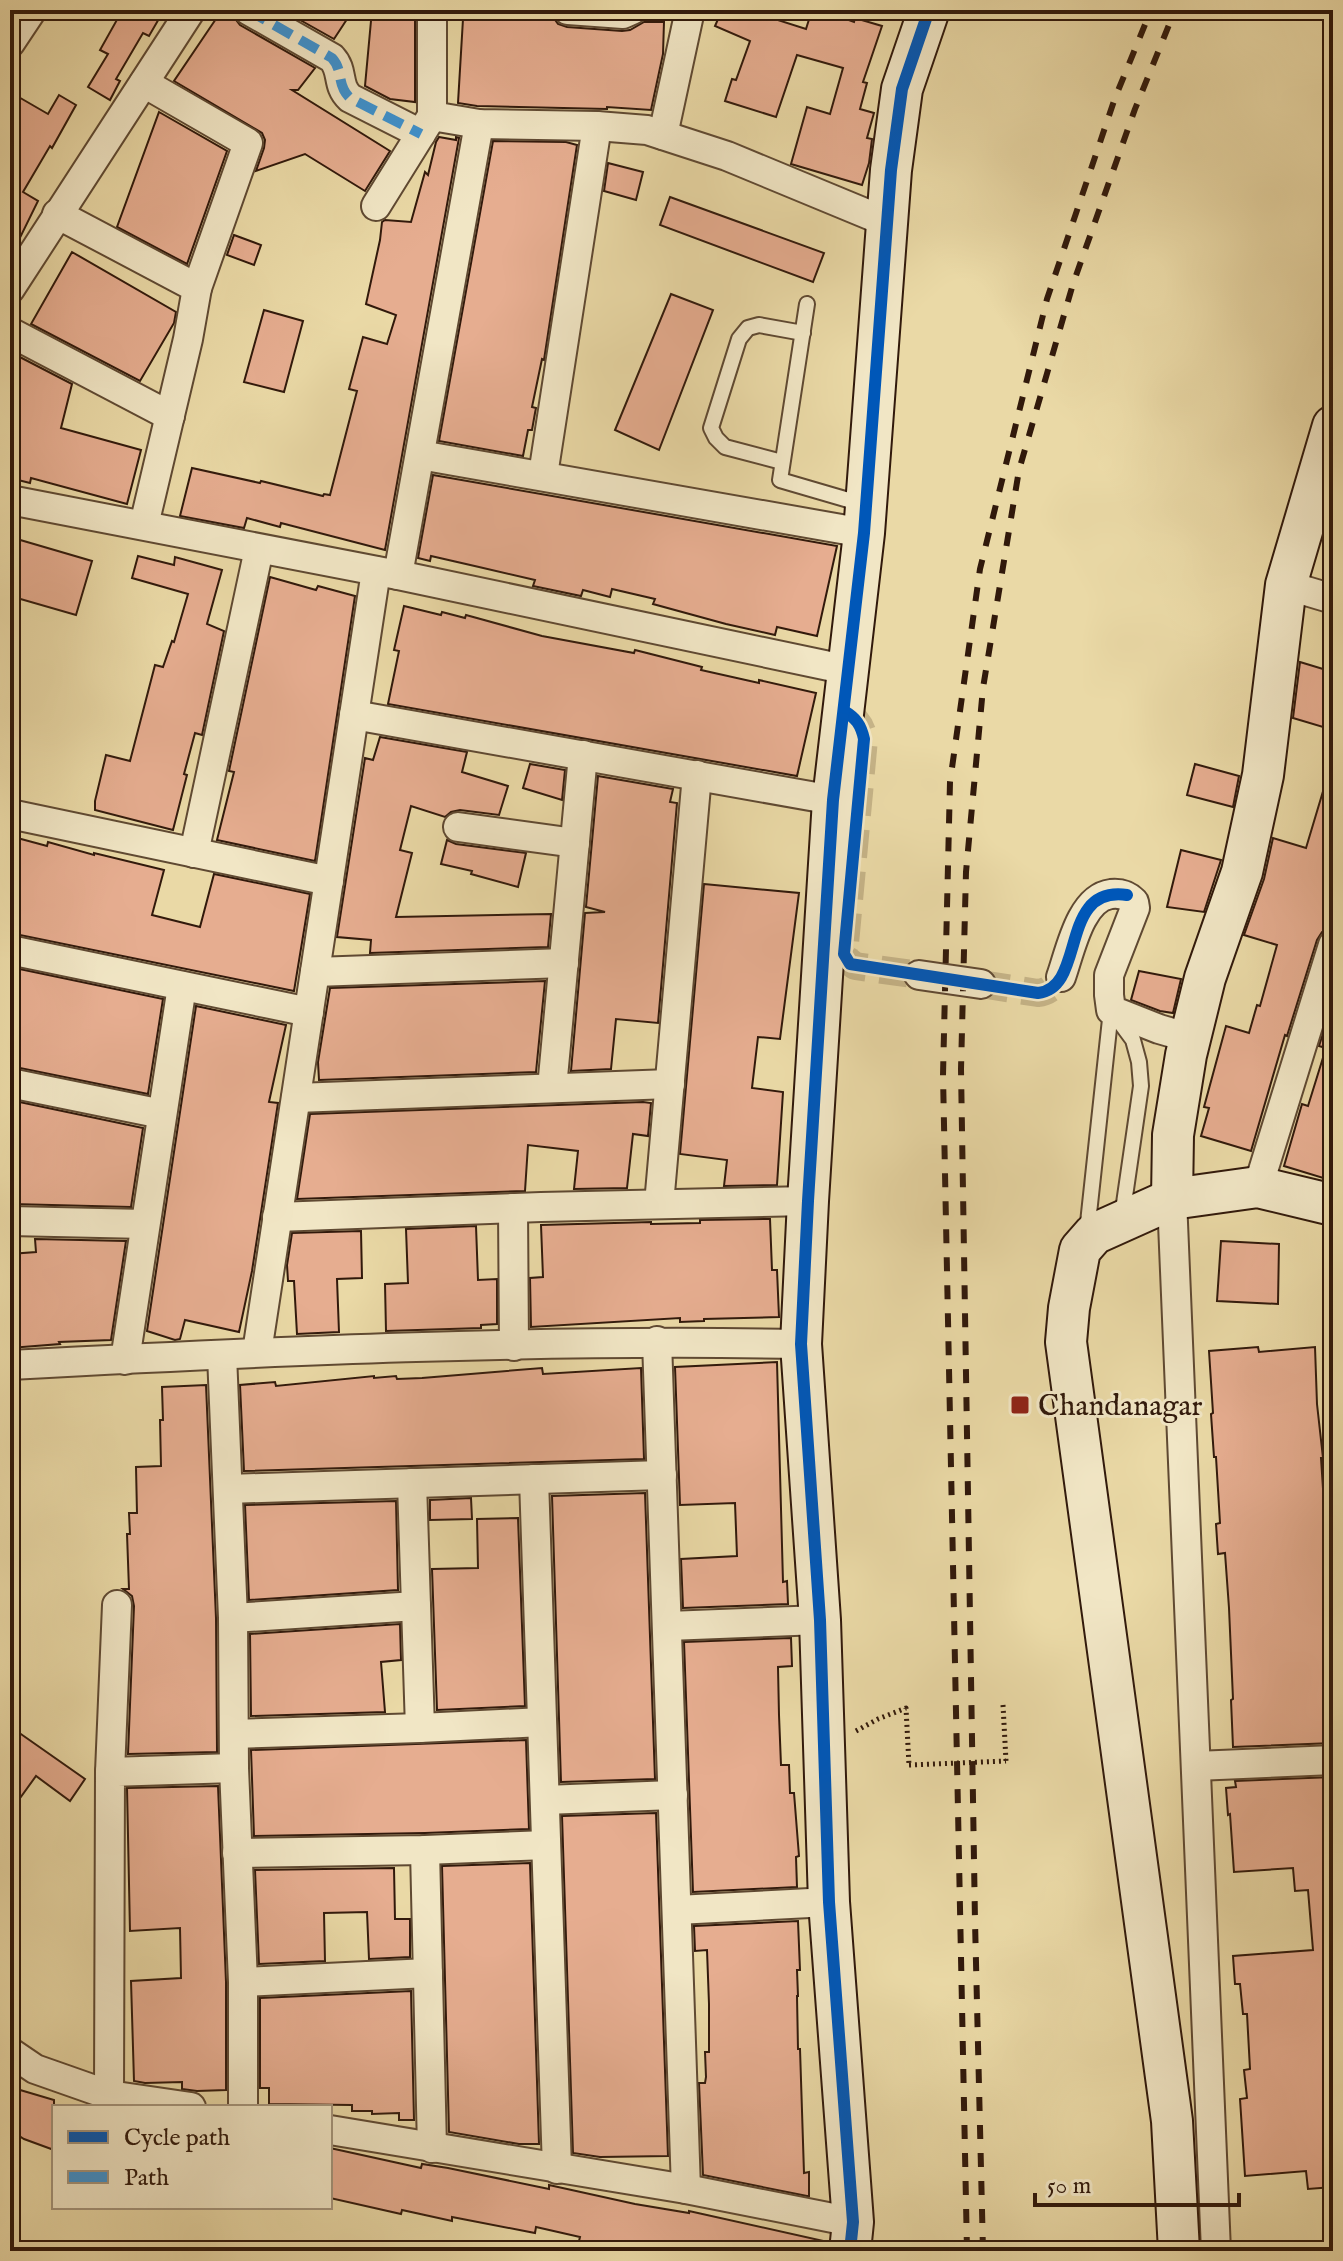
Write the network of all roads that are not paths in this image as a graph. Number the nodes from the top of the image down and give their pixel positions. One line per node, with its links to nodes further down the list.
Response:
1 (32, 10): 9 (street)
2 (191, 10): 10 (street)
3 (248, 10): 12 (street)
4 (432, 10): 12 (street)
5 (568, 10): 6 (street)
6 (632, 10)
7 (690, 10): 14 (street)
8 (929, 10): 17 (street)
9 (10, 43)
10 (144, 83): 16 (street); 18 (street)
11 (479, 124): 12 (street); 13 (street); 25 (street)
12 (426, 125): 15 (street)
13 (597, 126): 14 (street); 27 (street)
14 (663, 135): 17 (street)
15 (376, 206)
16 (57, 214): 18 (street); 19 (street)
17 (889, 223): 29 (street)
18 (197, 288): 23 (street)
19 (10, 289)
20 (807, 304): 22 (lane)
21 (10, 332): 23 (street)
22 (803, 333): 26 (lane); 26 (lane)
23 (170, 416): 30 (street)
24 (1333, 426): 33 (street)
25 (420, 455): 27 (street); 32 (street)
26 (782, 462): 29 (lane)
27 (543, 475): 29 (street)
28 (10, 500): 30 (street)
29 (865, 519): 35 (street)
30 (144, 525): 31 (street)
31 (259, 549): 32 (street); 43 (street)
32 (387, 573): 35 (street); 36 (street)
33 (1286, 585): 34 (street); 55 (street)
34 (1333, 599)
35 (848, 670): 39 (street)
36 (354, 715): 37 (street); 44 (street)
37 (583, 755): 38 (street); 42 (street)
38 (697, 775): 39 (street); 57 (street)
39 (833, 800): 63 (street)
40 (10, 814): 43 (street)
41 (458, 827): 42 (street)
42 (575, 843): 47 (street)
43 (194, 853): 44 (street)
44 (329, 881): 48 (street)
45 (1333, 945): 61 (street)
46 (10, 950): 52 (street)
47 (564, 963): 48 (street); 58 (street)
48 (315, 972): 54 (street)
49 (919, 975): 51 (street)
50 (1061, 977): 53 (street)
51 (981, 984)
52 (182, 986): 54 (street); 60 (street)
53 (1111, 1010): 55 (street); 69 (lane); 71 (lane)
54 (309, 1012): 59 (street)
55 (1190, 1038): 62 (street)
56 (10, 1083): 60 (street)
57 (670, 1084): 58 (street); 64 (street)
58 (552, 1088): 59 (street)
59 (296, 1098): 67 (street)
60 (162, 1114): 70 (street)
61 (1258, 1187): 62 (street); 65 (street)
62 (1172, 1199): 69 (street); 92 (street)
63 (808, 1201): 64 (street); 73 (street)
64 (659, 1204): 66 (street)
65 (1333, 1205)
66 (513, 1208): 67 (street); 74 (street)
67 (277, 1217): 75 (street)
68 (10, 1221): 70 (street)
69 (1121, 1222): 71 (street)
70 (145, 1224): 77 (street)
71 (1083, 1246): 109 (street)
72 (657, 1341): 73 (street); 74 (street); 79 (street)
73 (801, 1344): 86 (street)
74 (514, 1346): 75 (street)
75 (257, 1352): 76 (street)
76 (222, 1355): 77 (street); 82 (street)
77 (125, 1360): 78 (street)
78 (10, 1365)
79 (662, 1475): 80 (street); 87 (street)
80 (534, 1479): 81 (street); 88 (street)
81 (412, 1483): 82 (street); 84 (street)
82 (228, 1489): 85 (street)
83 (117, 1605): 94 (street)
84 (416, 1606): 85 (street); 89 (street)
85 (233, 1618): 90 (street)
86 (820, 1620): 87 (street); 100 (street)
87 (668, 1626): 95 (street)
88 (542, 1722): 89 (street); 96 (street)
89 (420, 1728): 90 (street)
90 (234, 1734): 93 (street)
91 (1333, 1760): 92 (street)
92 (1196, 1766): 108 (street)
93 (234, 1768): 94 (street); 99 (street)
94 (110, 1772): 105 (street)
95 (673, 1795): 96 (street); 101 (street)
96 (545, 1800): 97 (street)
97 (546, 1845): 98 (street); 112 (street)
98 (425, 1850): 99 (street); 102 (street)
99 (237, 1853): 103 (street)
100 (829, 1902): 101 (street); 115 (street)
101 (677, 1910): 113 (street)
102 (428, 1973): 103 (street); 111 (street)
103 (243, 1982): 107 (street)
104 (10, 2052): 105 (street)
105 (109, 2095): 106 (street)
106 (177, 2105)
107 (243, 2105)
108 (1210, 2110): 109 (street); 114 (street)
109 (1172, 2121): 114 (street)
110 (332, 2130): 111 (street)
111 (432, 2148): 112 (street)
112 (557, 2169): 113 (street)
113 (686, 2189): 115 (street)
114 (1195, 2194): 116 (street); 117 (street)
115 (851, 2236)
116 (1179, 2251)
117 (1216, 2251)

